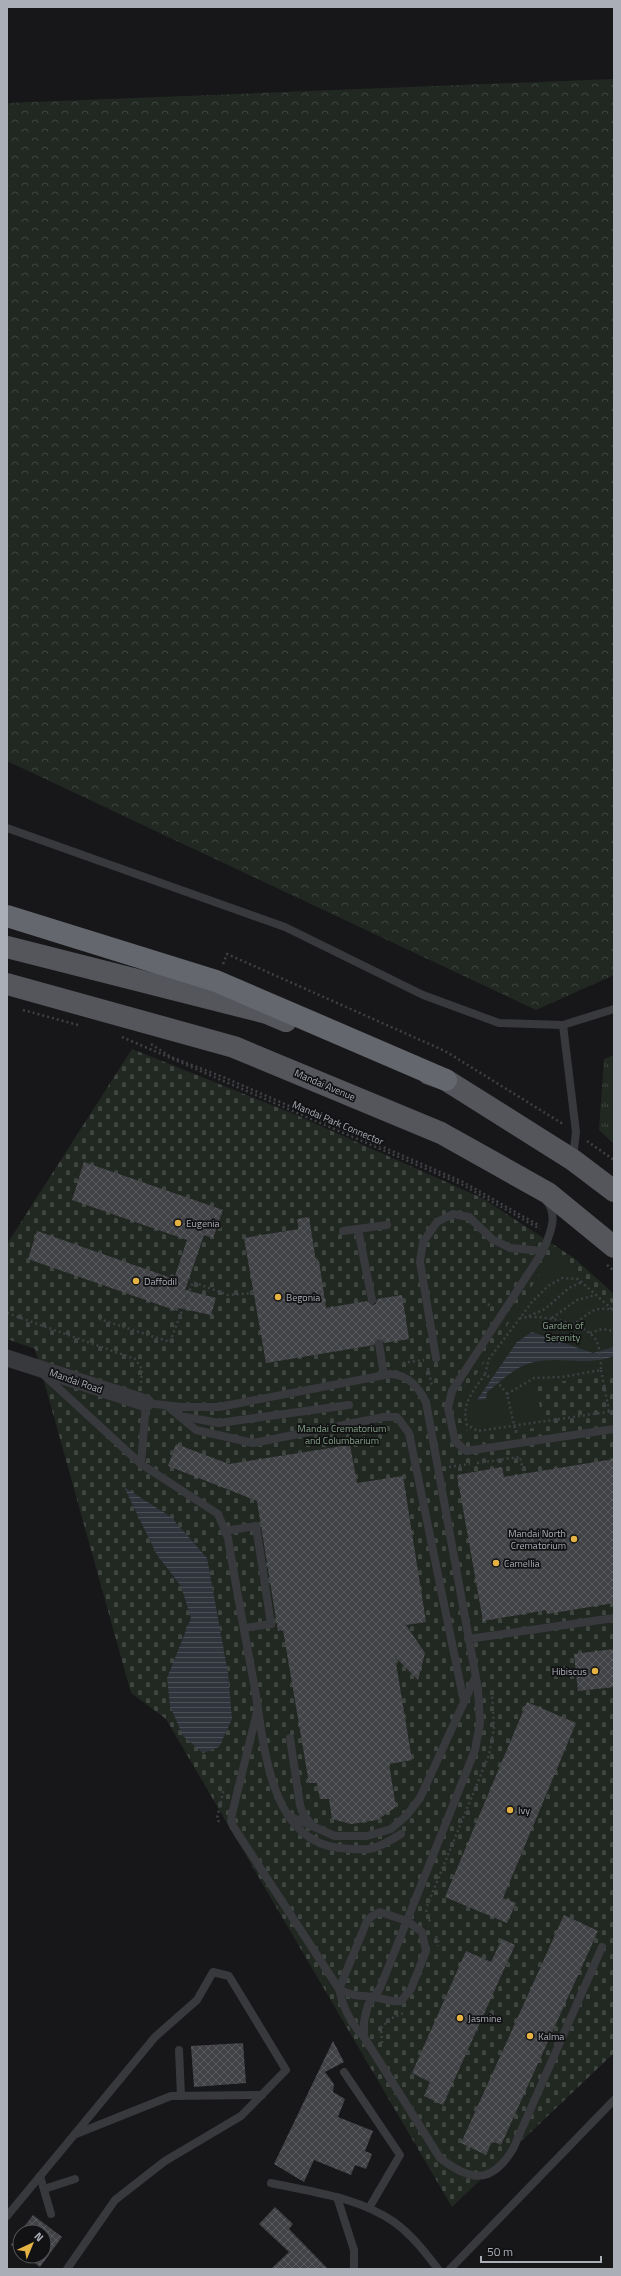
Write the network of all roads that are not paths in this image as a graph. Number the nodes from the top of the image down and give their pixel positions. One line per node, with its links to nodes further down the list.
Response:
1 (7, 828): 6 (lane)
2 (7, 916): 7 (highway)
3 (7, 947): 7 (main road)
4 (7, 984): 9 (main road, Mandai Avenue)
5 (614, 1009): 6 (lane)
6 (563, 1026): 8 (lane)
7 (446, 1080): 8 (main road)
8 (573, 1160): 10 (main road)
9 (536, 1187): 14 (lane); 15 (main road, Mandai Avenue)
10 (614, 1191)
11 (388, 1225): 12 (lane)
12 (358, 1229): 13 (lane); 16 (lane)
13 (343, 1231)
14 (543, 1250): 19 (lane); 26 (lane)
15 (608, 1257)
16 (372, 1300)
17 (379, 1344): 21 (lane)
18 (7, 1358): 20 (street, Mandai Road)
19 (436, 1358)
20 (36, 1367): 22 (street, Mandai Road); 27 (lane)
21 (384, 1375): 23 (lane); 31 (lane)
22 (143, 1397): 23 (lane); 27 (lane)
23 (167, 1405): 25 (lane)
24 (349, 1405): 25 (lane)
25 (180, 1416): 33 (lane)
26 (614, 1429)
27 (141, 1464): 28 (lane)
28 (225, 1531): 30 (lane); 30 (lane)
29 (614, 1618): 31 (lane)
30 (244, 1628): 34 (lane)
31 (468, 1639): 32 (lane)
32 (475, 1678): 33 (lane); 39 (lane)
33 (464, 1702): 37 (lane)
34 (258, 1708): 36 (lane); 41 (lane)
35 (290, 1738): 37 (lane)
36 (289, 1816): 37 (lane); 38 (lane)
37 (314, 1827)
38 (401, 1834)
39 (407, 1921): 41 (lane); 42 (lane); 42 (lane)
40 (602, 1946): 43 (lane)
41 (339, 1989): 42 (lane); 43 (lane)
42 (374, 1997): 43 (lane)
43 (364, 2037)
44 (179, 2050): 47 (lane)
45 (344, 2072): 55 (lane)
46 (262, 2095): 47 (lane); 49 (lane); 58 (lane)
47 (180, 2096): 49 (lane)
48 (614, 2100): 61 (lane)
49 (75, 2134): 50 (lane)
50 (40, 2176): 53 (lane); 57 (lane)
51 (75, 2179): 53 (lane)
52 (271, 2183): 54 (lane)
53 (44, 2189): 56 (lane)
54 (337, 2197): 55 (lane); 59 (lane)
55 (369, 2208): 60 (lane)
56 (51, 2214)
57 (7, 2216)
58 (67, 2269)
59 (354, 2269)
60 (438, 2269)
61 (450, 2269)

